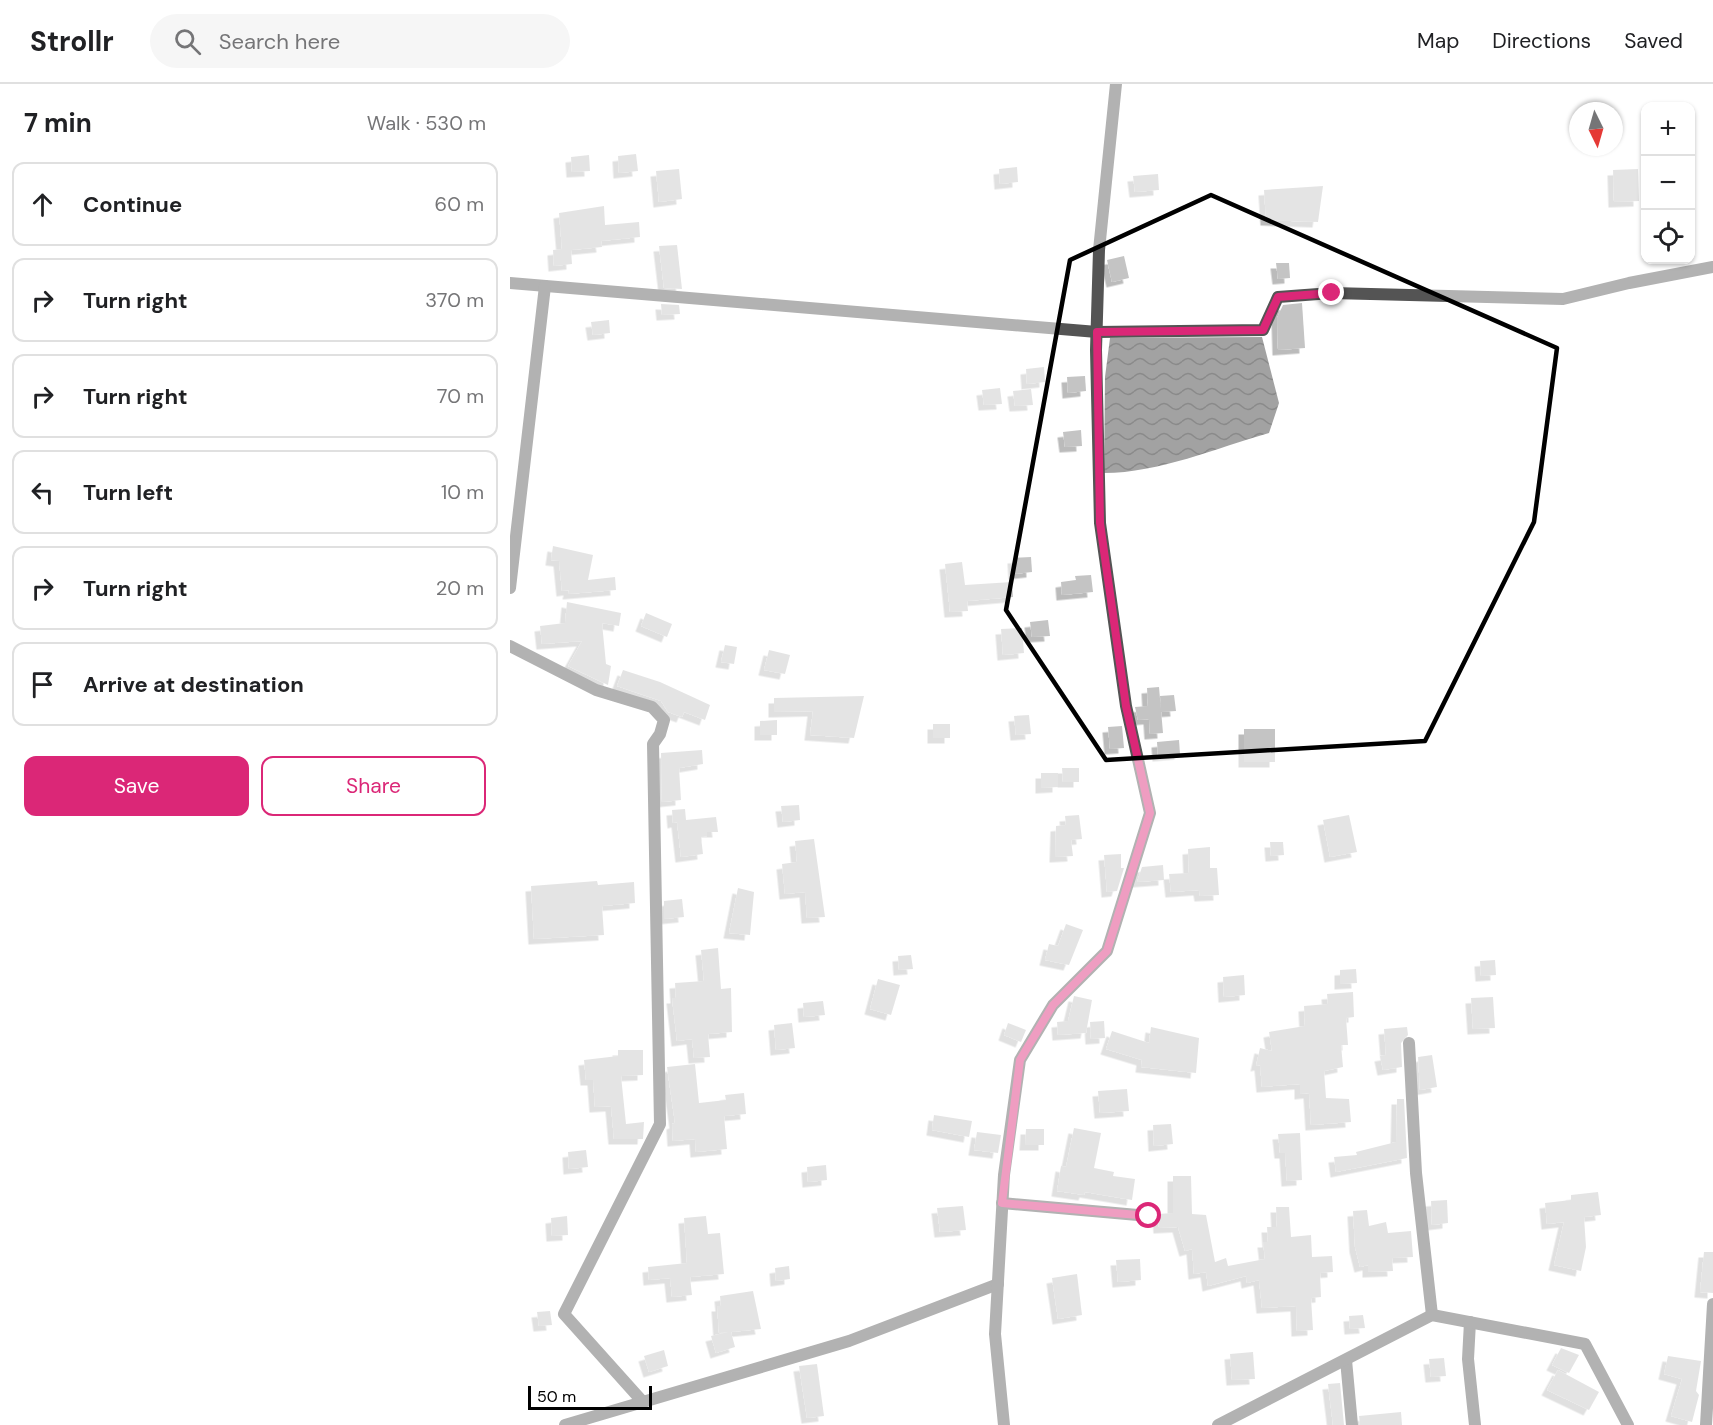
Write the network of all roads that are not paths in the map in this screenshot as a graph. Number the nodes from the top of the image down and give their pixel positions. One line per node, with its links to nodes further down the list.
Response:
1 (1116, 84): 5 (street)
2 (1713, 267): 5 (street)
3 (510, 284): 4 (street)
4 (544, 286): 5 (street); 6 (street)
5 (1097, 332): 9 (street)
6 (510, 588)
7 (510, 646): 16 (street)
8 (1409, 1043): 13 (street)
9 (1002, 1203): 10 (street); 11 (street)
10 (1149, 1216)
11 (998, 1284): 16 (street); 18 (street)
12 (1713, 1304): 23 (street)
13 (1432, 1315): 14 (street); 15 (street)
14 (1470, 1322): 21 (street); 22 (street)
15 (1346, 1359): 19 (street); 20 (street)
16 (642, 1401): 17 (street)
17 (565, 1425)
18 (1004, 1425)
19 (1218, 1425)
20 (1352, 1425)
21 (1475, 1425)
22 (1628, 1425)
23 (1706, 1425)

